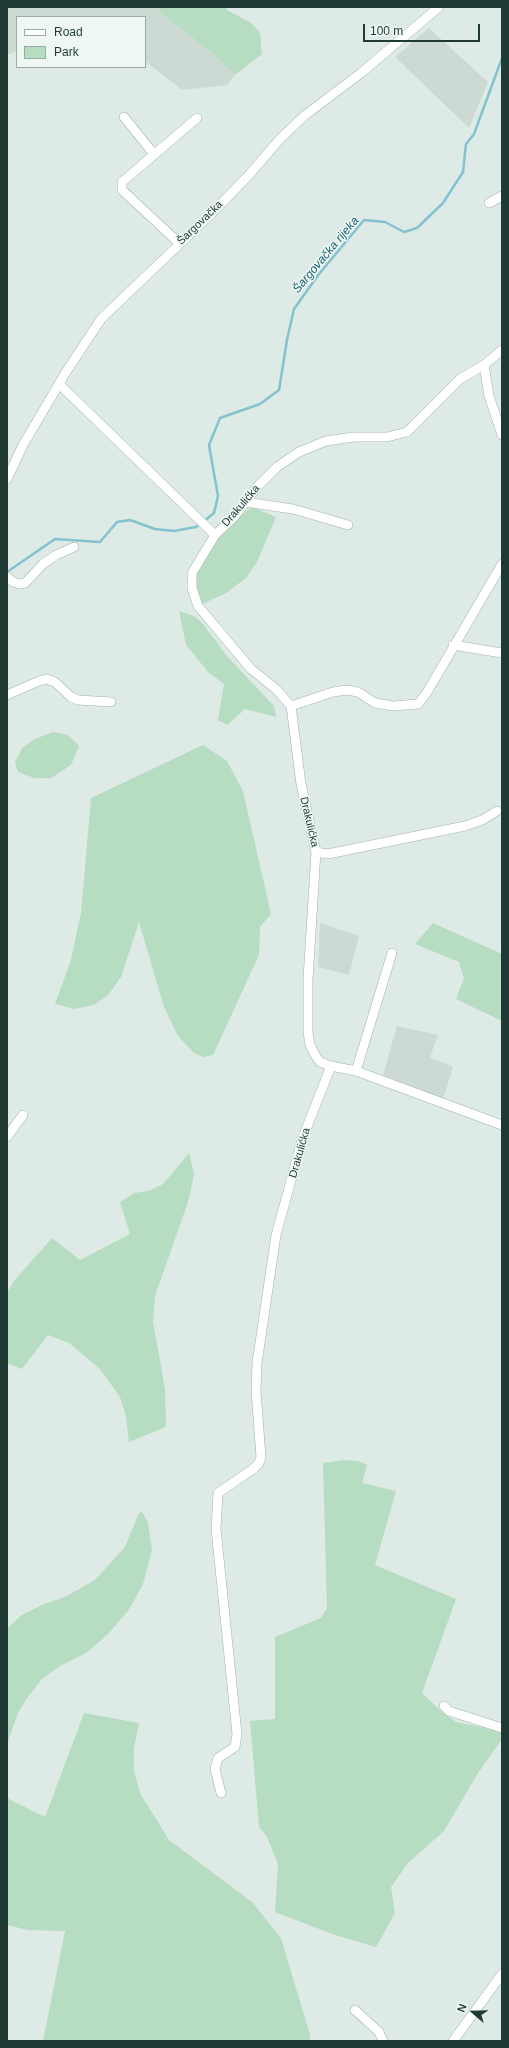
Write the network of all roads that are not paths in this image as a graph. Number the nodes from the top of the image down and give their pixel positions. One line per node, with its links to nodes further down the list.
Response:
1 (439, 7): 7 (street, Šargovačka)
2 (124, 117): 4 (street)
3 (197, 118): 4 (street)
4 (153, 153): 7 (street)
5 (502, 196): 6 (street)
6 (489, 202)
7 (179, 243): 10 (street, Šargovačka)
8 (502, 350): 9 (street, Drakulićka)
9 (484, 365): 11 (street); 13 (street, Drakulićka)
10 (59, 384): 12 (street, Šargovačka); 15 (street)
11 (502, 435)
12 (7, 479)
13 (245, 502): 14 (street); 15 (street, Drakulićka)
14 (348, 525)
15 (215, 535): 23 (street, Drakulićka)
16 (74, 547): 18 (street)
17 (502, 564): 19 (street)
18 (8, 578)
19 (453, 645): 20 (street); 23 (street)
20 (502, 653)
21 (7, 695): 22 (street)
22 (111, 702)
23 (291, 706): 25 (street, Drakulićka)
24 (497, 811): 25 (street)
25 (316, 852): 27 (street, Drakulićka)
26 (392, 954): 28 (street)
27 (331, 1066): 28 (street); 34 (street, Drakulićka)
28 (356, 1071): 30 (street)
29 (23, 1115): 31 (street)
30 (502, 1125)
31 (7, 1137)
32 (444, 1706): 33 (street)
33 (502, 1728)
34 (221, 1793)
35 (502, 1974): 38 (street)
36 (356, 2010): 37 (street)
37 (383, 2041)
38 (453, 2041)

